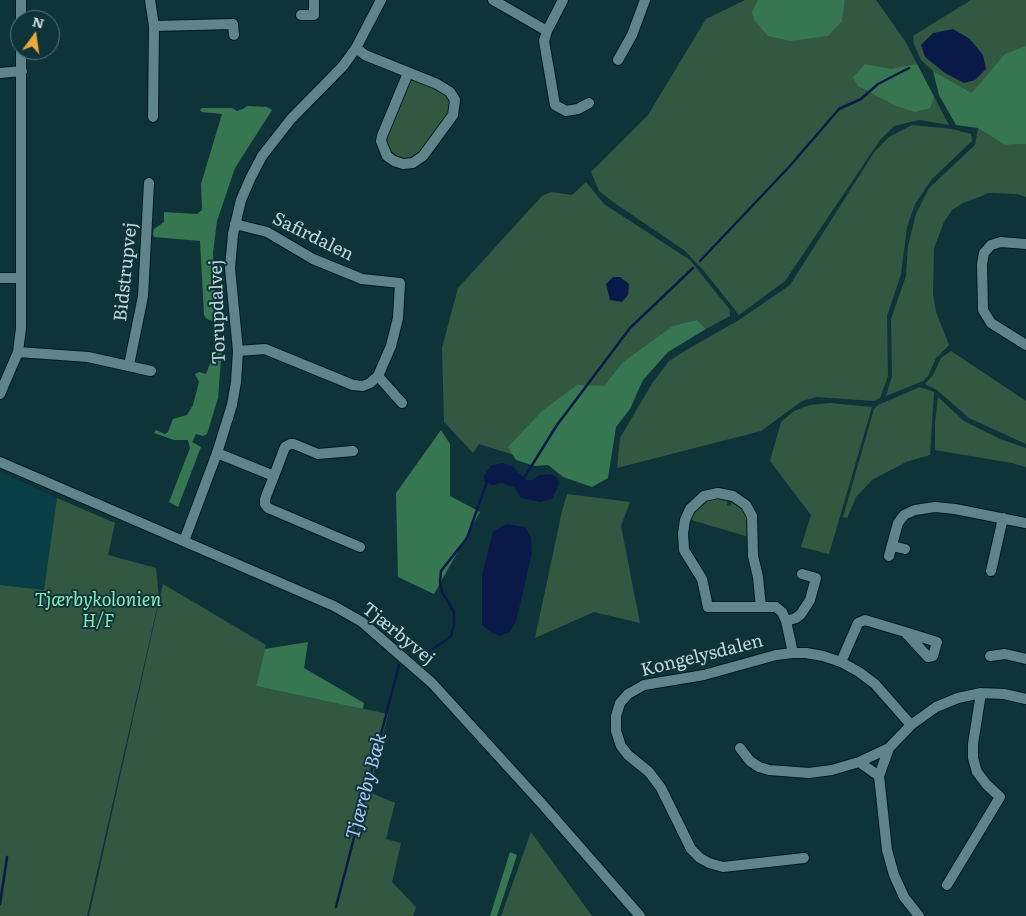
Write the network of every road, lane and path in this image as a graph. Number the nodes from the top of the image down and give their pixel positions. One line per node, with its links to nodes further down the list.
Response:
1 (150, 0): 8 (street)
2 (314, 0): 7 (street)
3 (381, 0): 11 (street, Torupdalvej)
4 (493, 0): 9 (street)
5 (563, 0): 9 (street)
6 (643, 1): 13 (street)
7 (301, 15)
8 (154, 26): 10 (street); 18 (street)
9 (547, 31): 17 (street)
10 (234, 35)
11 (356, 48): 16 (street); 20 (street, Torupdalvej)
12 (21, 60): 14 (street)
13 (618, 60)
14 (22, 71): 15 (street); 23 (street)
15 (0, 73)
16 (408, 73): 16 (street)
17 (589, 103)
18 (153, 117)
19 (149, 183): 27 (street, Bidstrupvej)
20 (235, 224): 25 (street, Torupdalvej); 29 (street, Safirdalen)
21 (1026, 244): 24 (street)
22 (0, 278): 23 (street)
23 (21, 278): 26 (street)
24 (1026, 345)
25 (238, 351): 29 (street); 33 (street, Torupdalvej)
26 (18, 352): 27 (street); 30 (street)
27 (129, 365): 28 (street)
28 (151, 371)
29 (378, 376): 31 (street)
30 (0, 394)
31 (402, 403)
32 (353, 451): 35 (street)
33 (217, 453): 35 (street); 38 (street, Torupdalvej)
34 (0, 462): 38 (street, Tjærbyvej)
35 (274, 476): 40 (street)
36 (1003, 518): 37 (street); 39 (street); 43 (street)
37 (1026, 523)
38 (184, 540): 61 (street, Tjærbyvej)
39 (892, 546): 41 (street); 42 (street)
40 (360, 547)
41 (905, 549)
42 (889, 556)
43 (992, 571)
44 (802, 574): 46 (street)
45 (761, 607): 45 (street); 46 (street)
46 (786, 621): 48 (street)
47 (905, 632): 51 (street)
48 (793, 652): 51 (street, Kongelysdalen); 59 (street, Kongelysdalen)
49 (990, 656): 50 (street)
50 (1026, 659)
51 (841, 662): 54 (street, Kongelysdalen)
52 (980, 693): 53 (street); 54 (street); 60 (street)
53 (1026, 700)
54 (911, 725): 56 (street)
55 (740, 748): 57 (street)
56 (889, 748): 57 (street); 58 (street)
57 (859, 762): 58 (street)
58 (880, 776): 62 (street)
59 (804, 858)
60 (947, 885)
61 (640, 916)
62 (919, 916)

